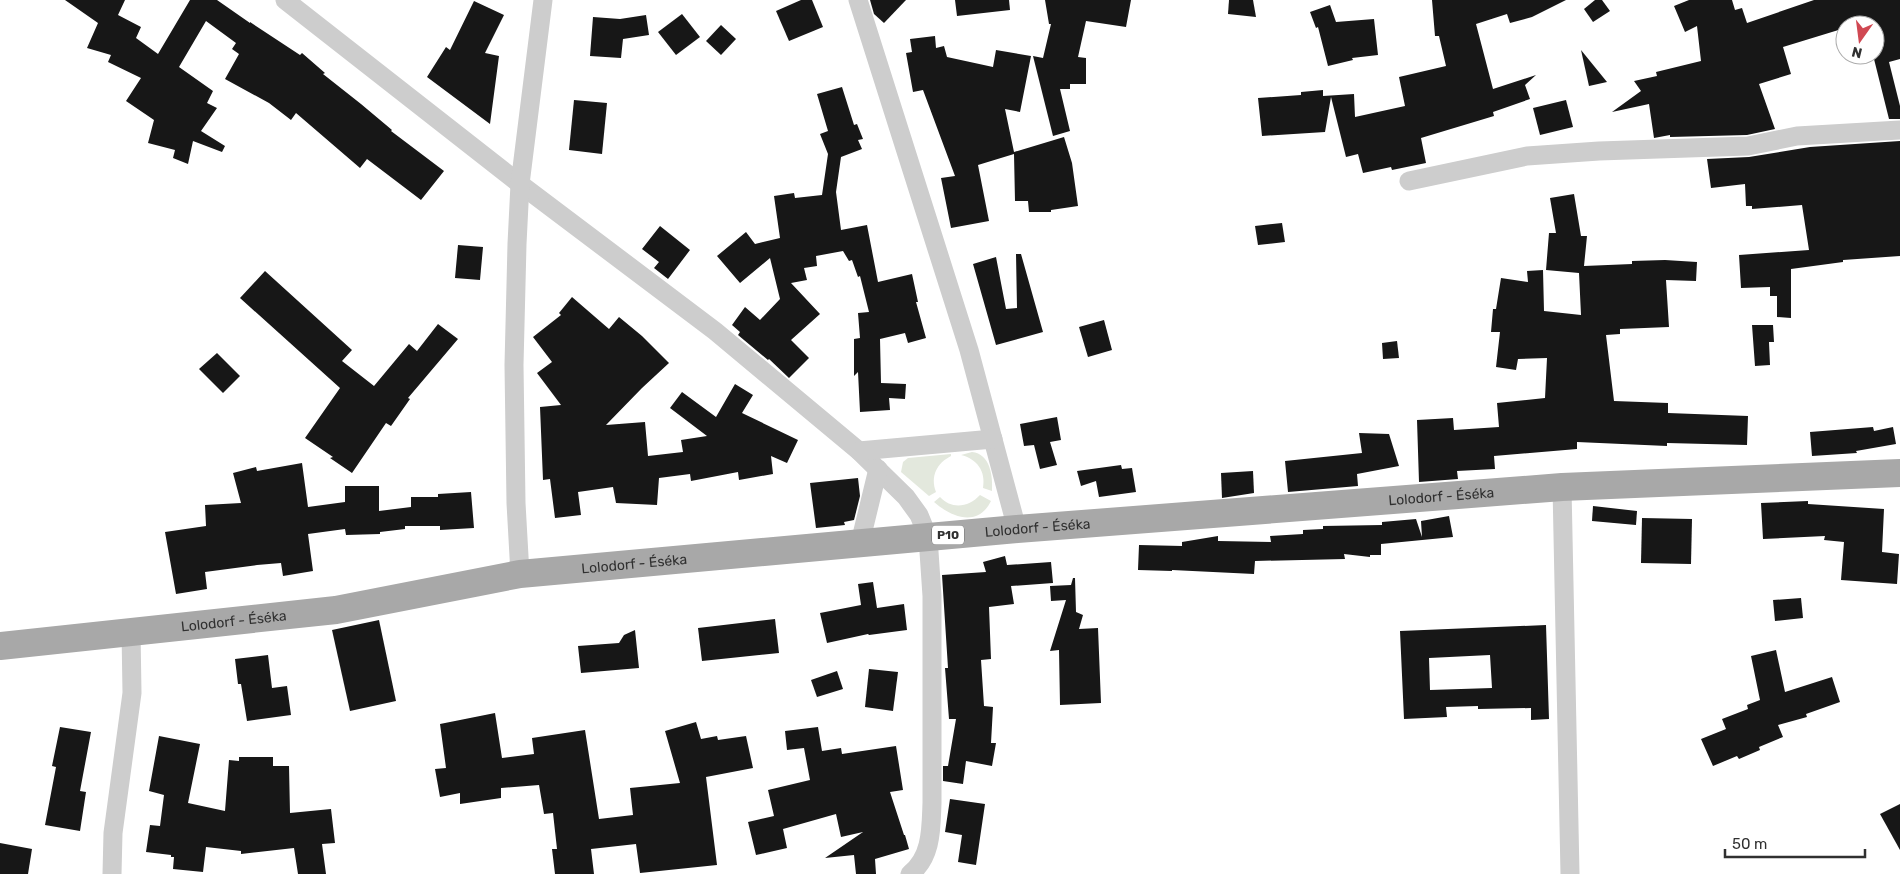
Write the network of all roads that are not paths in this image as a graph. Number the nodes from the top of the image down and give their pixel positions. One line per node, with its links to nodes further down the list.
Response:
1 (285, 0): 6 (street)
2 (543, 0): 6 (street)
3 (858, 0): 7 (street)
4 (1900, 130): 5 (street)
5 (1409, 181)
6 (520, 184): 8 (street); 15 (street)
7 (993, 439): 8 (street); 12 (street)
8 (859, 451): 9 (street)
9 (878, 469): 13 (street); 14 (street)
10 (1900, 473): 11 (main road, Lolodorf - Éséka / P10)
11 (1562, 488): 12 (main road, Lolodorf - Éséka / P10); 20 (street)
12 (1017, 529): 13 (main road, Lolodorf - Éséka / P10)
13 (928, 537): 14 (main road, Lolodorf - Éséka / P10); 19 (street)
14 (860, 544): 15 (main road, Lolodorf - Éséka / P10)
15 (520, 574): 16 (main road, Lolodorf - Éséka / P10)
16 (131, 631): 17 (main road, Lolodorf - Éséka / P10); 18 (street)
17 (0, 646)
18 (112, 874)
19 (910, 874)
20 (1570, 874)

